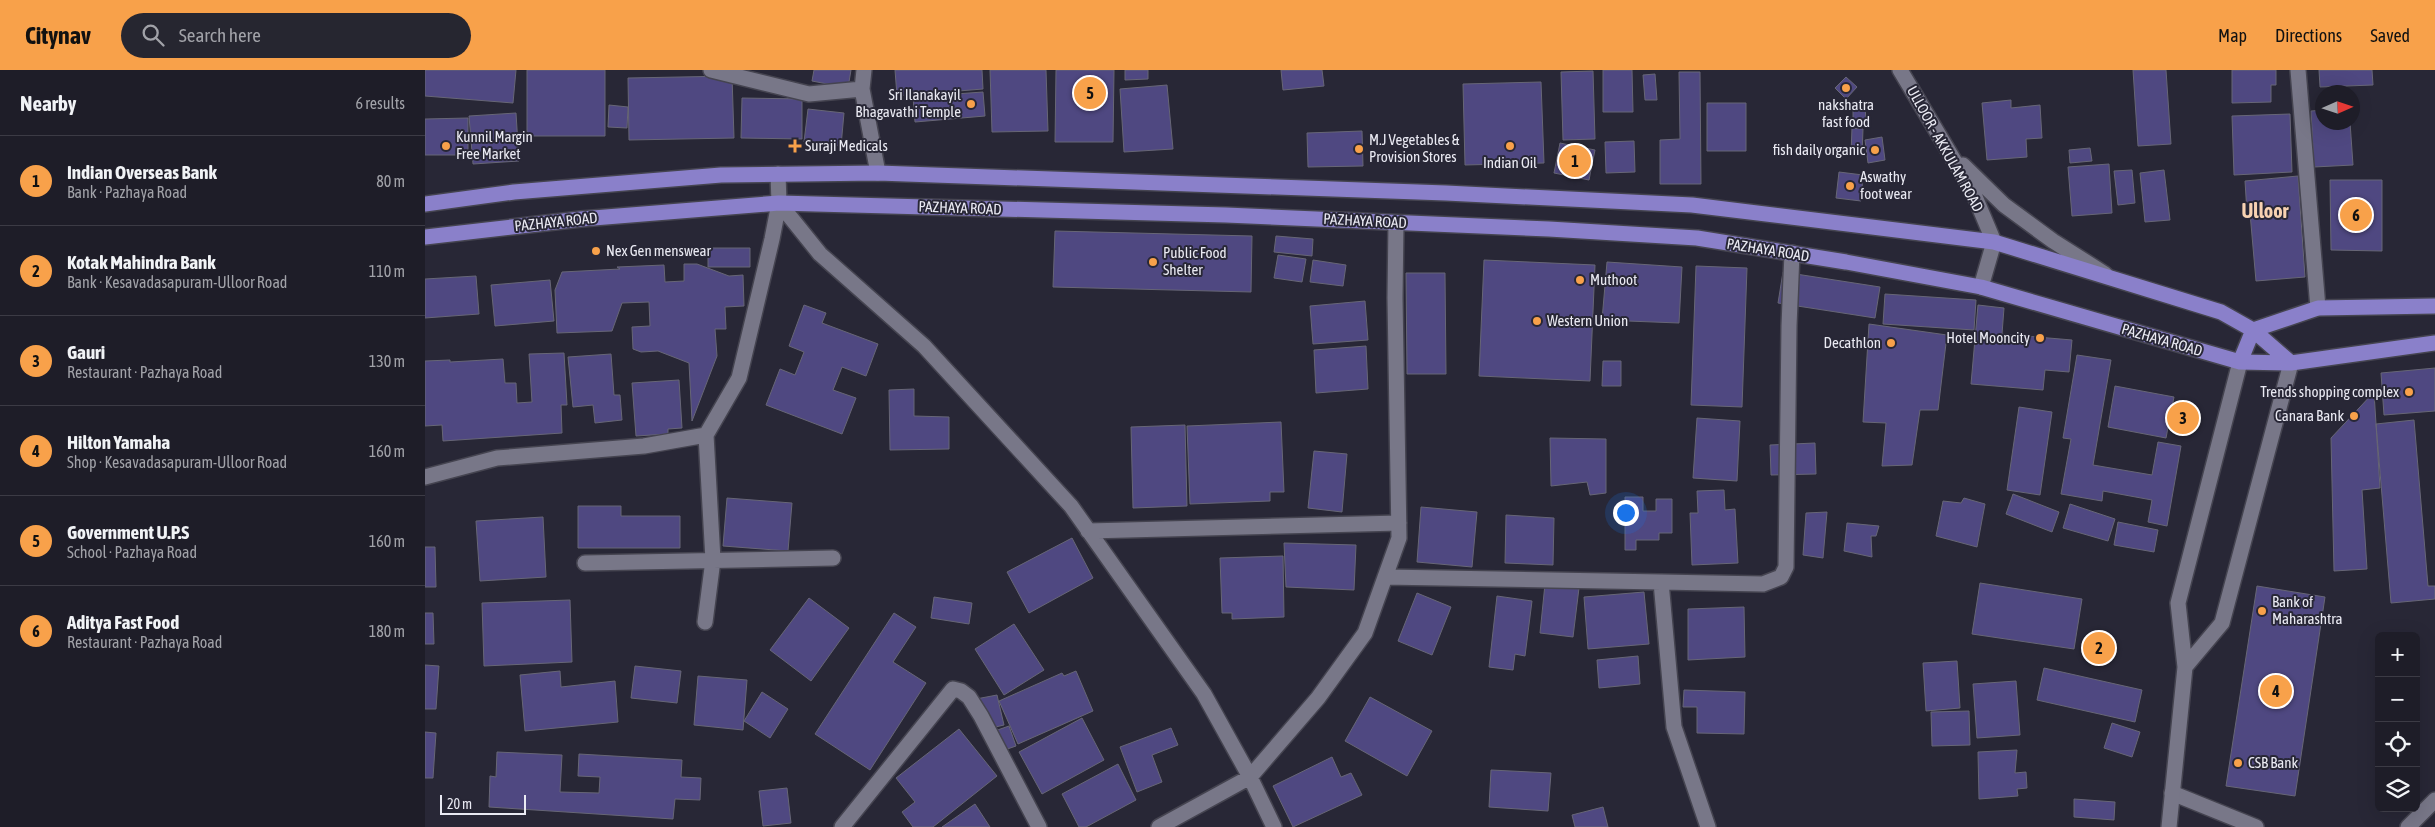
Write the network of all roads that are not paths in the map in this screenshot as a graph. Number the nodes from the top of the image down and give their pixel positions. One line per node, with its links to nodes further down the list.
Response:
1 (711, 70): 5 (street)
2 (864, 70): 5 (street)
3 (1900, 70): 6 (street, ULLOOR - AKKULAM ROAD)
4 (2298, 70): 18 (street)
5 (863, 89): 7 (street)
6 (1947, 150): 13 (street, ULLOOR - AKKULAM ROAD); 15 (street)
7 (878, 173): 8 (main road); 13 (main road)
8 (778, 174): 9 (street); 10 (main road)
9 (779, 203): 11 (main road, PAZHAYA ROAD); 12 (main road, PAZHAYA ROAD); 23 (street); 26 (street)
10 (425, 204)
11 (1396, 223): 14 (main road, PAZHAYA ROAD); 25 (street)
12 (425, 237)
13 (1994, 242): 15 (main road); 16 (street)
14 (1792, 253): 16 (main road, PAZHAYA ROAD); 31 (street)
15 (2111, 278): 19 (main road)
16 (1981, 287): 21 (main road, PAZHAYA ROAD)
17 (2435, 306): 18 (main road)
18 (2318, 308): 19 (main road)
19 (2253, 330): 21 (main road); 22 (main road)
20 (2435, 343): 22 (main road, PAZHAYA ROAD)
21 (2240, 362): 22 (main road, PAZHAYA ROAD); 33 (street)
22 (2291, 363): 33 (street)
23 (705, 435): 24 (street); 28 (street)
24 (425, 477)
25 (1399, 523): 26 (street); 30 (street)
26 (1088, 530): 34 (street)
27 (833, 558): 28 (street)
28 (713, 560): 29 (street); 32 (street)
29 (585, 563)
30 (1385, 577): 31 (street); 34 (street)
31 (1661, 582): 41 (street)
32 (705, 622)
33 (2185, 667): 35 (street)
34 (1250, 778): 39 (street); 40 (street)
35 (2172, 793): 42 (street); 43 (street)
36 (2435, 800): 44 (street)
37 (843, 827): 38 (street)
38 (1039, 827)
39 (1159, 827)
40 (1274, 827)
41 (1707, 827)
42 (2169, 827)
43 (2256, 827)
44 (2408, 827)

